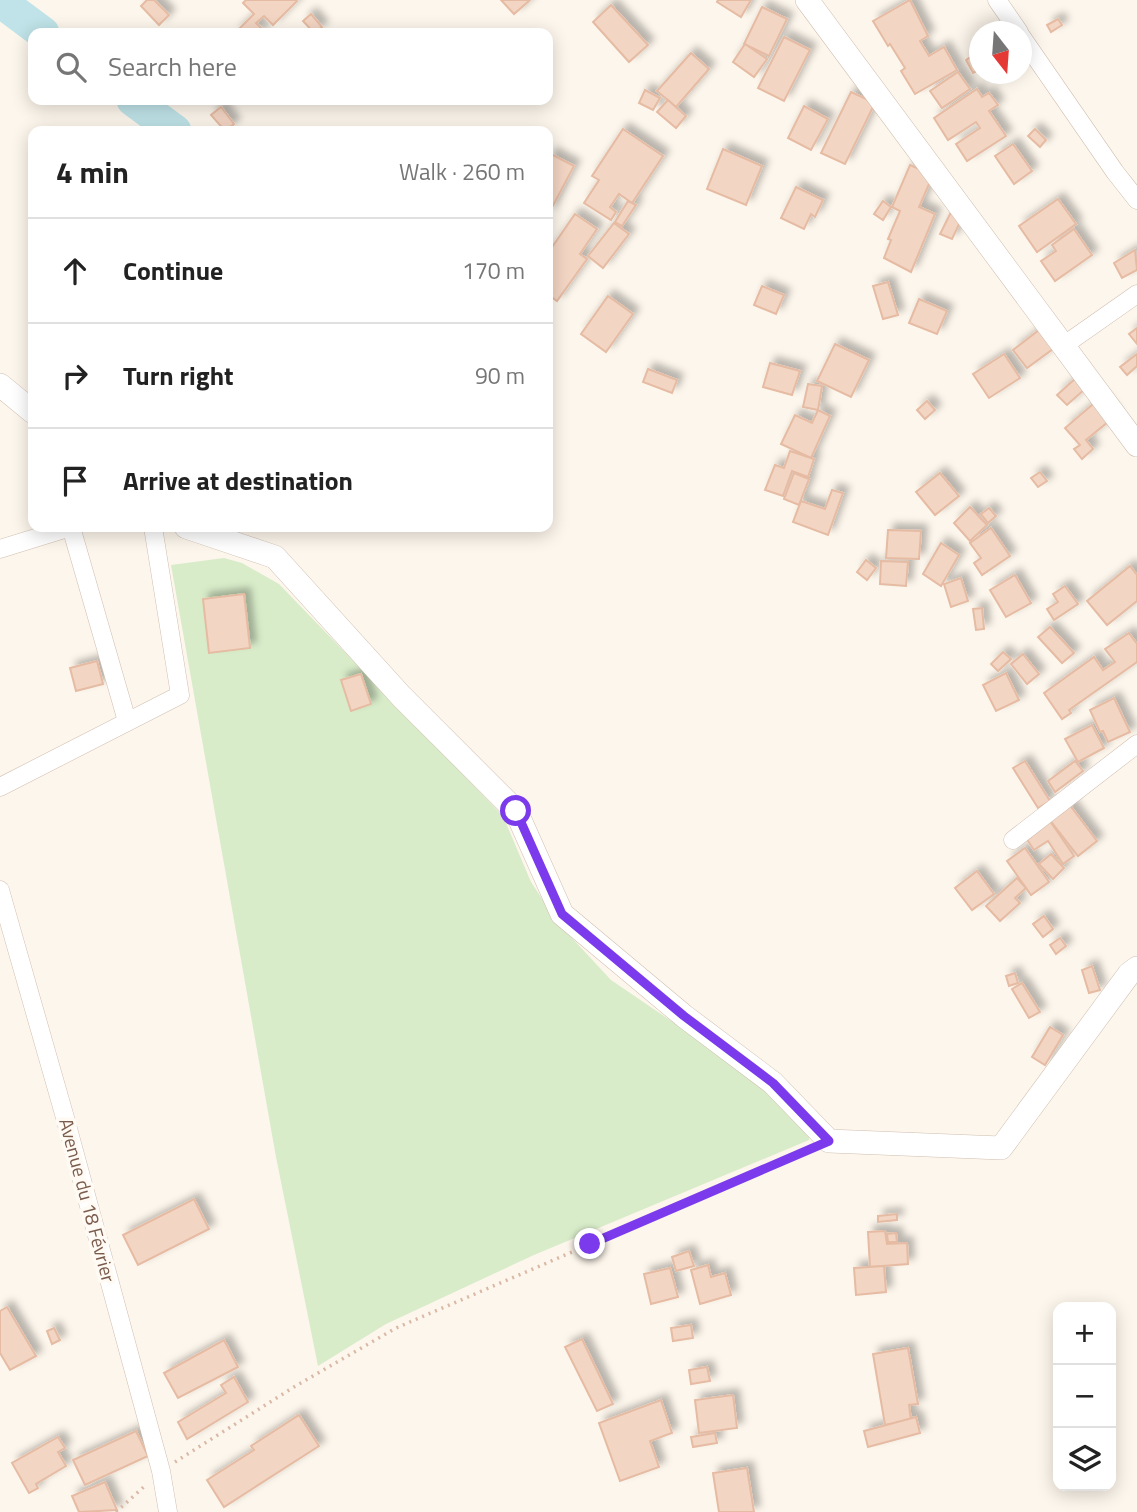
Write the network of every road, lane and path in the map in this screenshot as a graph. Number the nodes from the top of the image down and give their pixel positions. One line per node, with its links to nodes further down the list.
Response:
1 (807, 0): 7 (street)
2 (997, 0): 3 (street)
3 (1011, 21)
4 (1032, 51): 5 (street)
5 (1137, 201)
6 (1137, 293): 7 (street)
7 (1063, 346): 10 (street)
8 (0, 385): 9 (street)
9 (28, 408)
10 (1137, 445)
11 (55, 532): 15 (street)
12 (72, 532): 16 (street)
13 (154, 532): 16 (street)
14 (201, 532): 22 (street)
15 (0, 549)
16 (127, 721): 18 (street)
17 (1137, 744): 19 (street)
18 (0, 787)
19 (1013, 840)
20 (0, 890): 23 (street, Avenue du 18 Février)
21 (1137, 968): 22 (street)
22 (829, 1141): 23 (path)
23 (161, 1471): 24 (path); 25 (street, Avenue du 18 Février)
24 (116, 1512)
25 (168, 1512)

